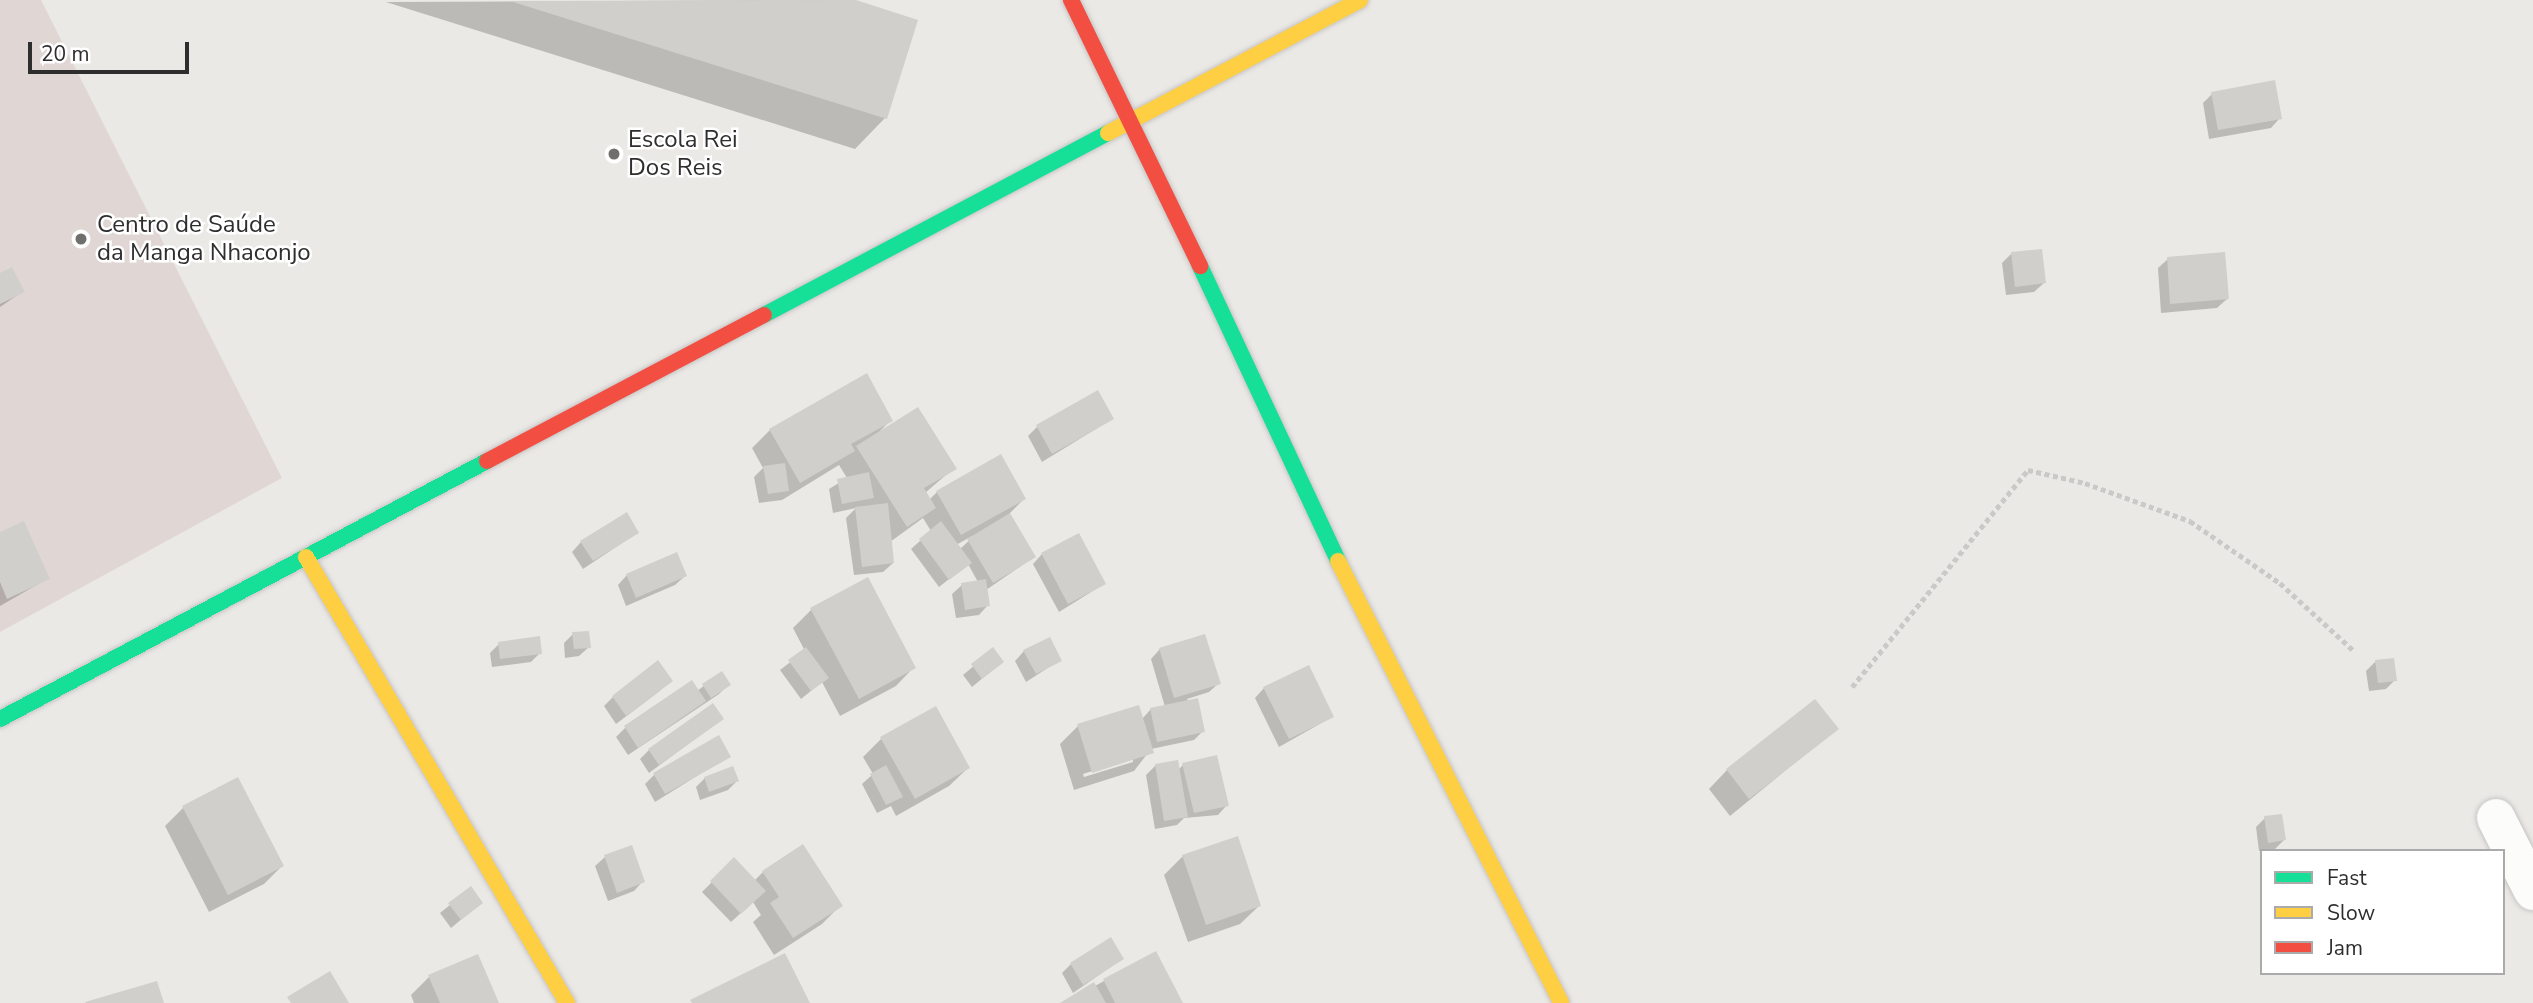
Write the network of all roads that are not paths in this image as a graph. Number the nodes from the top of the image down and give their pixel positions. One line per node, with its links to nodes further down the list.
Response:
1 (1071, 0): 3 (street)
2 (1360, 0): 3 (street)
3 (1132, 120): 4 (street); 9 (street)
4 (306, 557): 5 (street); 8 (street)
5 (0, 719)
6 (2496, 818): 7 (street)
7 (2533, 891)
8 (567, 1003)
9 (1561, 1003)

